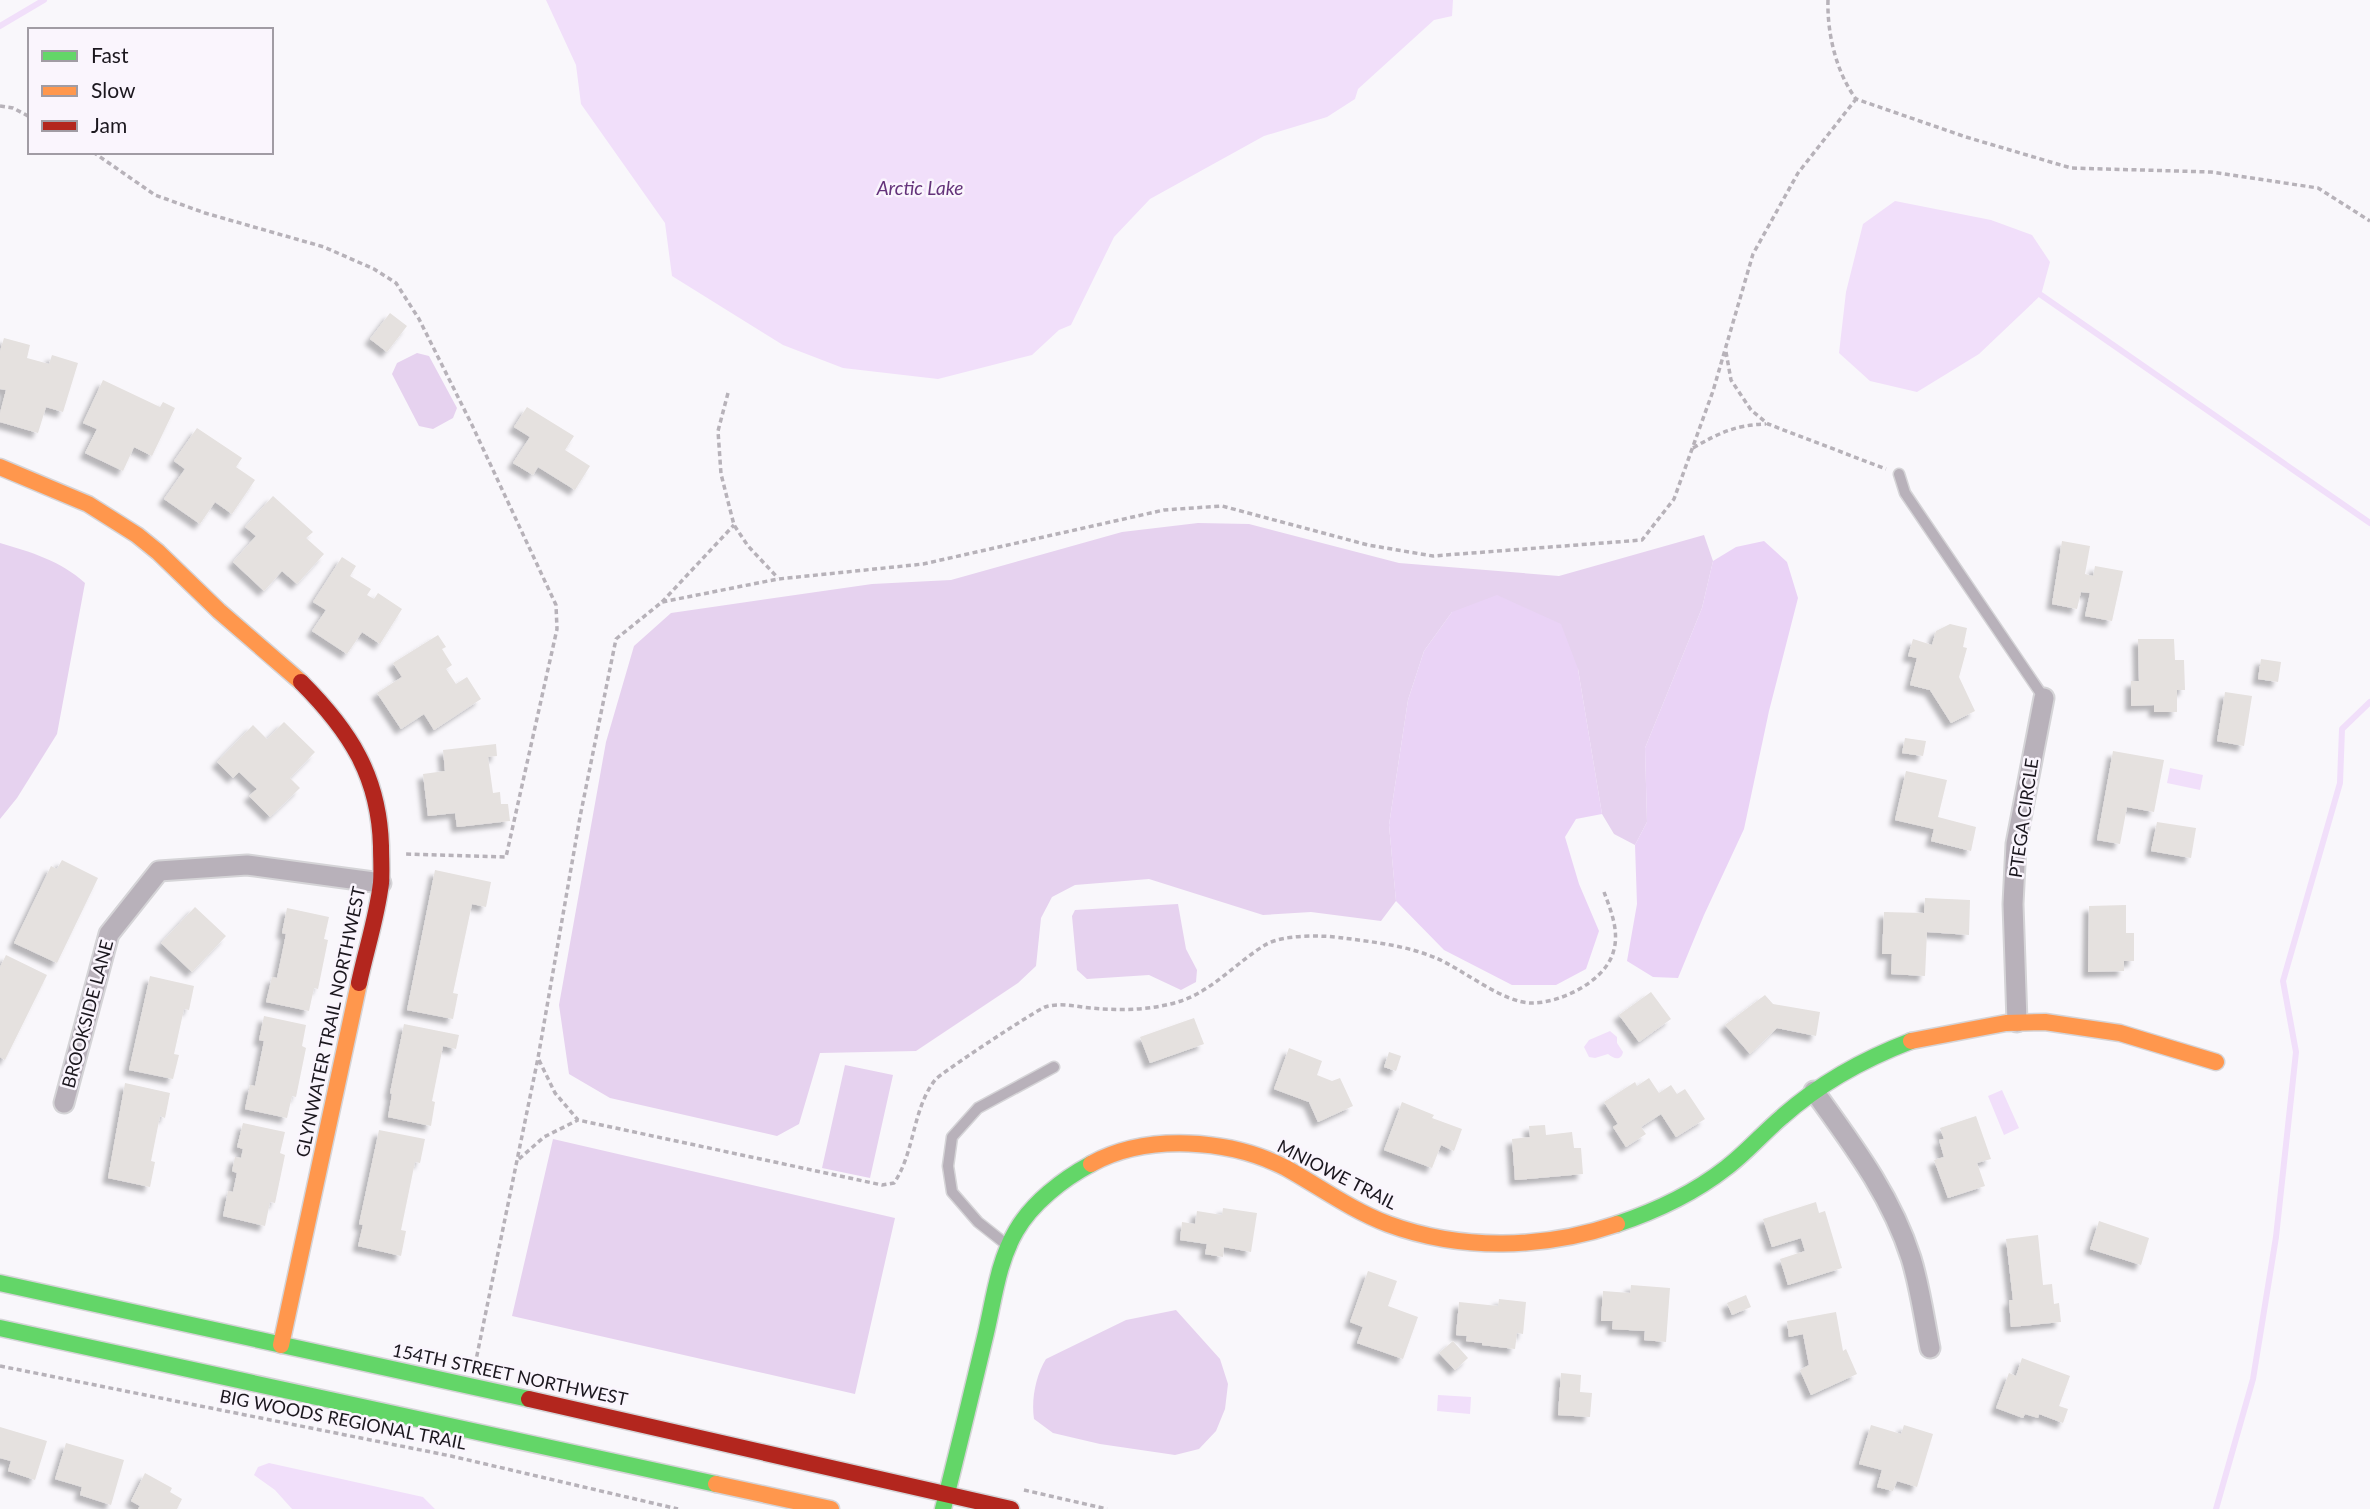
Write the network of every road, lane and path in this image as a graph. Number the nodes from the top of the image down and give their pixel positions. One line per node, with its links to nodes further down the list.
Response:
1 (1828, 0): 2 (path)
2 (1856, 99): 6 (path); 7 (path)
3 (0, 106): 4 (path)
4 (28, 116)
5 (96, 154): 17 (path)
6 (2370, 221)
7 (1725, 350): 9 (path); 10 (path)
8 (728, 393): 13 (path)
9 (1768, 424): 10 (path); 12 (path)
10 (1693, 448): 14 (path)
11 (0, 467): 17 (street, GLYNWATER TRAIL NORTHWEST)
12 (1899, 474): 16 (lane)
13 (734, 525): 14 (path); 15 (path)
14 (779, 579): 15 (path)
15 (662, 602): 21 (path)
16 (2043, 698): 20 (street, PTEGA CIRCLE)
17 (381, 853): 18 (street, GLYNWATER TRAIL NORTHWEST)
18 (381, 883): 25 (street, BROOKSIDE LANE); 31 (street, GLYNWATER TRAIL NORTHWEST)
19 (1604, 892): 26 (path)
20 (2018, 1022): 22 (street, MNIOWE TRAIL); 24 (street, MNIOWE TRAIL)
21 (538, 1058): 26 (path); 27 (path)
22 (2216, 1062)
23 (1054, 1067): 28 (lane)
24 (1814, 1091): 28 (street, MNIOWE TRAIL); 32 (street)
25 (64, 1103)
26 (578, 1120): 27 (path)
27 (517, 1160): 34 (path)
28 (1010, 1247): 35 (street, MNIOWE TRAIL)
29 (0, 1283): 31 (street, 154TH STREET NORTHWEST)
30 (0, 1328): 37 (street)
31 (281, 1345): 35 (street, 154TH STREET NORTHWEST)
32 (1930, 1348)
33 (0, 1366): 36 (path, BIG WOODS REGIONAL TRAIL)
34 (474, 1369)
35 (944, 1502): 38 (street, 154TH STREET NORTHWEST)
36 (678, 1509)
37 (831, 1509)
38 (1011, 1509)

